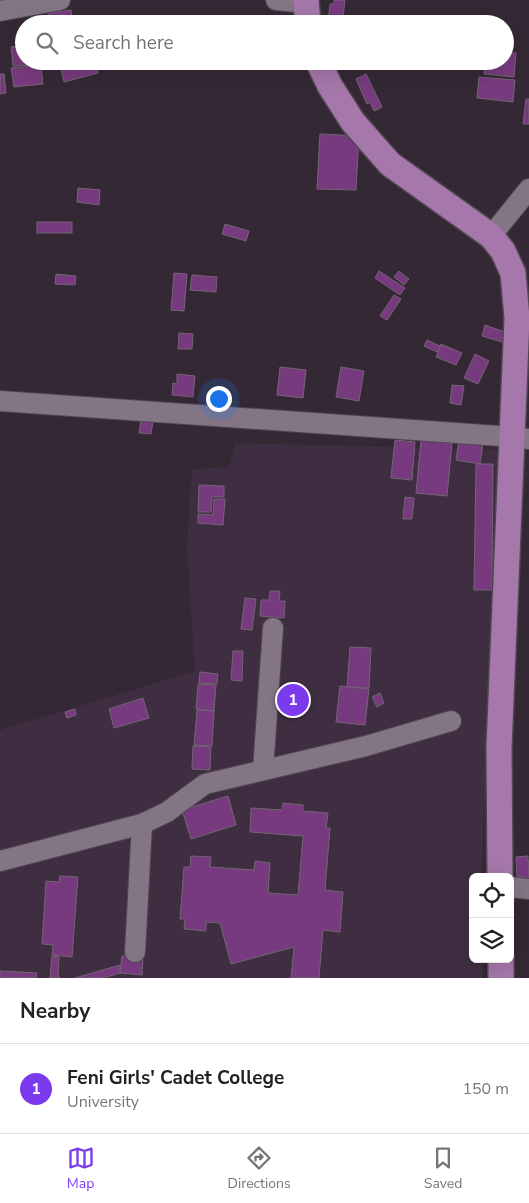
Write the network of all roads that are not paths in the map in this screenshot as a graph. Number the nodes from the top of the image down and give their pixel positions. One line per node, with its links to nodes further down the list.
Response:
1 (60, 0): 4 (street)
2 (276, 0): 3 (street)
3 (307, 9)
4 (0, 11)
5 (322, 70): 7 (main road)
6 (529, 189): 7 (street)
7 (491, 236): 9 (main road)
8 (0, 400): 9 (street)
9 (521, 438): 15 (main road)
10 (273, 628): 12 (street)
11 (451, 721): 12 (street)
12 (263, 770): 13 (street)
13 (142, 824): 14 (street); 18 (street)
14 (0, 861)
15 (500, 873)
16 (514, 887): 17 (street)
17 (529, 889)
18 (135, 952)
19 (501, 963): 20 (main road)
20 (501, 978)

